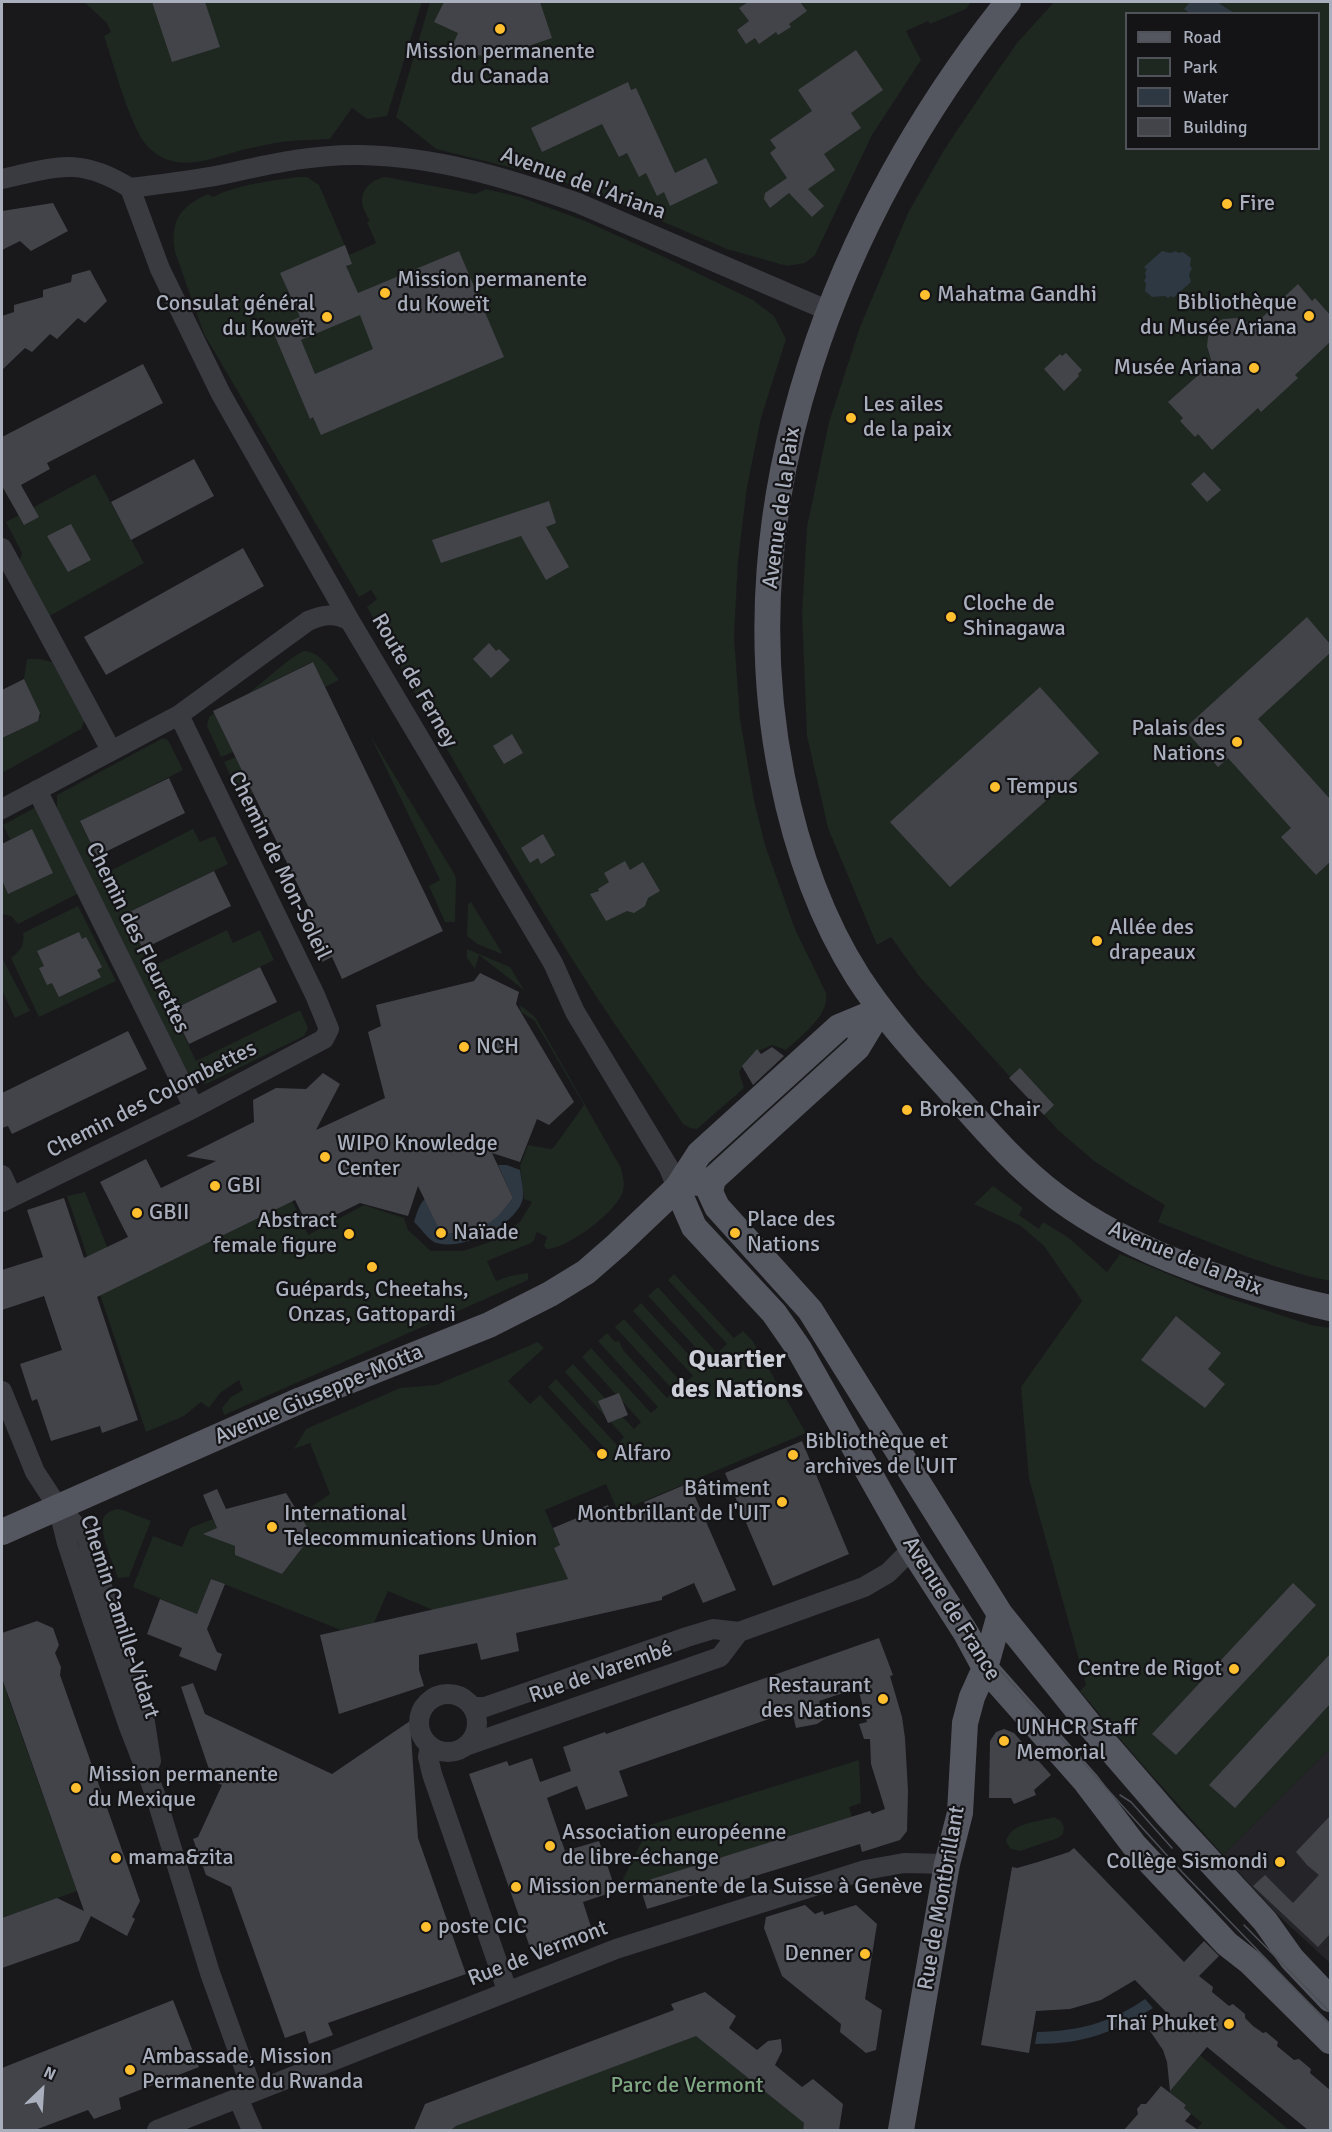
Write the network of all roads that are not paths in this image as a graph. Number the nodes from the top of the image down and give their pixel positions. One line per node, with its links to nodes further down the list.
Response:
1 (1008, 2): 4 (main road, Avenue de la Paix)
2 (2, 179): 3 (street)
3 (130, 188): 4 (street, Avenue de l'Ariana); 6 (street, Route de Ferney)
4 (829, 311): 11 (main road, Avenue de la Paix)
5 (2, 548): 8 (street)
6 (350, 621): 7 (street); 16 (street, Route de Ferney)
7 (180, 716): 8 (street); 12 (street, Chemin de Mon-Soleil)
8 (111, 750): 9 (street)
9 (37, 790): 10 (street); 13 (street, Chemin des Fleurettes)
10 (2, 809)
11 (880, 1010): 15 (main road); 16 (main road); 18 (main road, Avenue de la Paix)
12 (324, 1039): 13 (street, Chemin des Colombettes)
13 (194, 1108): 17 (street, Chemin des Colombettes)
14 (2, 1175): 17 (street)
15 (713, 1179): 16 (main road); 23 (main road, Avenue de France)
16 (677, 1188): 20 (main road, Avenue Giuseppe-Motta); 22 (main road, Avenue de France)
17 (7, 1199)
18 (1330, 1308)
19 (2, 1391): 20 (street, Chemin Camille-Vidart)
20 (58, 1507): 21 (main road, Avenue Giuseppe-Motta); 33 (street, Chemin Camille-Vidart)
21 (2, 1532)
22 (912, 1549): 24 (street, Rue de Varembé); 25 (main road, Avenue de France)
23 (1000, 1614): 25 (main road, Rue de Montbrillant); 31 (main road, Avenue de France)
24 (739, 1632): 26 (street, Rue de Varembé); 27 (street, Rue de Varembé)
25 (984, 1668): 29 (main road, Rue de Montbrillant); 32 (main road, Avenue de France)
26 (473, 1707): 27 (street); 28 (street)
27 (468, 1745): 28 (street)
28 (429, 1746): 30 (street)
29 (947, 1864): 30 (street, Rue de Vermont); 36 (main road, Rue de Montbrillant)
30 (507, 1990): 33 (street, Rue de Vermont)
31 (1330, 1999)
32 (1330, 2041)
33 (245, 2095): 34 (street, Rue de Vermont); 35 (street, Chemin Camille-Vidart)
34 (156, 2130)
35 (252, 2130)
36 (901, 2130)

